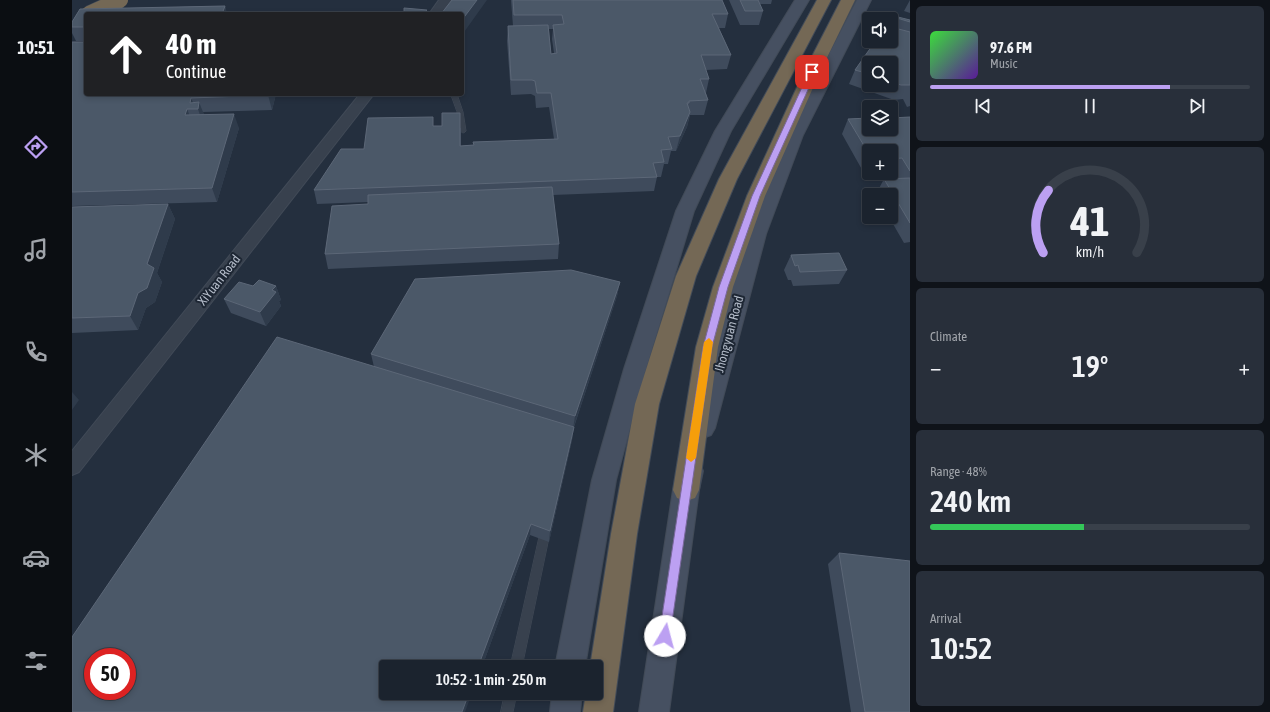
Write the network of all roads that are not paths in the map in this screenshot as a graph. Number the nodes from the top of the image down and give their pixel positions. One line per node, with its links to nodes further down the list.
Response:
1 (120, 0): 8 (highway, bridge)
2 (124, 0): 9 (highway)
3 (445, 0): 10 (street)
4 (802, 0): 18 (main road)
5 (824, 0): 23 (highway)
6 (848, 0): 15 (highway)
7 (864, 0): 15 (main road, Jhongyuan Road)
8 (92, 12)
9 (92, 12)
10 (436, 12)
11 (365, 96): 14 (street, XiYuan Road)
12 (455, 96): 13 (lane)
13 (463, 131)
14 (72, 466)
15 (686, 490): 24 (main road, Jhongyuan Road)
16 (548, 520): 17 (lane)
17 (518, 660)
18 (571, 660)
19 (509, 700): 21 (lane)
20 (566, 700): 22 (main road)
21 (506, 712)
22 (565, 712)
23 (598, 712)
24 (654, 712)

